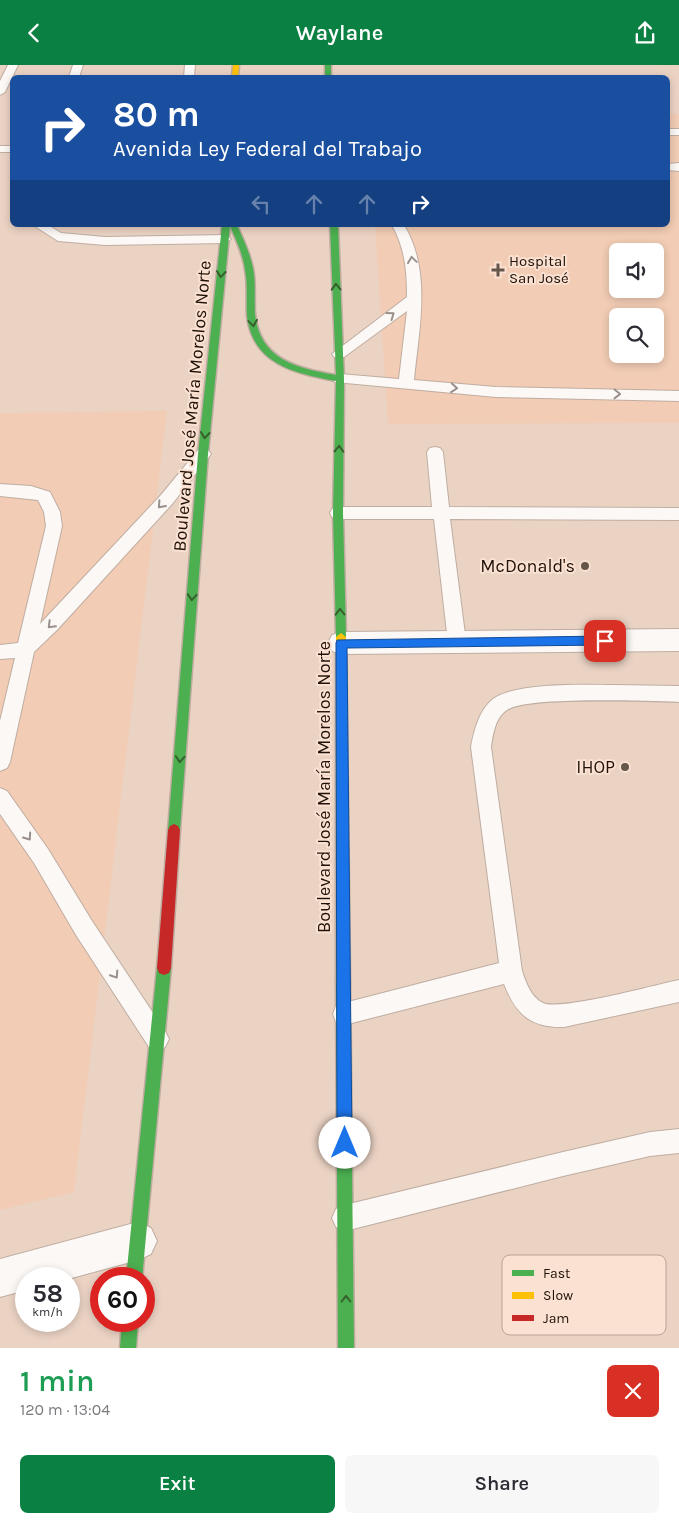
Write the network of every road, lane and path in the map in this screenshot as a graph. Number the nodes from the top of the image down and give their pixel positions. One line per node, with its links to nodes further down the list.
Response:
1 (13, 65): 2 (lane)
2 (0, 92)
3 (42, 227): 8 (lane)
4 (226, 227): 8 (main road, Boulevard José María Morelos Norte)
5 (234, 227): 11 (main road, one-way to 11)
6 (334, 227): 10 (main road, Boulevard José María Morelos Norte, one-way to 6)
7 (400, 227): 9 (lane, one-way to 7)
8 (225, 239): 15 (main road, Boulevard José María Morelos Norte, one-way to 15)
9 (414, 298): 10 (lane, one-way to 9); 12 (lane)
10 (339, 353): 11 (main road, Boulevard José María Morelos Norte)
11 (340, 379): 12 (lane); 17 (main road, Boulevard José María Morelos Norte, one-way to 11)
12 (406, 383): 13 (lane, one-way to 13)
13 (679, 395)
14 (435, 452): 18 (lane)
15 (204, 454): 23 (lane, one-way to 23); 31 (main road, Boulevard José María Morelos Norte, one-way to 31)
16 (0, 490): 23 (lane)
17 (338, 513): 18 (lane); 22 (main road, Boulevard José María Morelos Norte, one-way to 17)
18 (440, 513): 19 (lane); 21 (lane)
19 (679, 514)
20 (679, 640): 21 (street)
21 (458, 642): 22 (street)
22 (341, 643): 30 (main road, Boulevard José María Morelos Norte)
23 (24, 650): 24 (lane); 26 (lane)
24 (0, 652)
25 (679, 694): 28 (lane)
26 (0, 762)
27 (0, 797): 31 (lane, one-way to 31)
28 (511, 971): 29 (lane); 30 (lane)
29 (679, 991)
30 (344, 1013): 33 (main road, Boulevard José María Morelos Norte)
31 (158, 1041): 34 (main road, Boulevard José María Morelos Norte)
32 (679, 1141): 33 (lane)
33 (345, 1217): 39 (main road, Boulevard José María Morelos Norte, one-way to 33)
34 (138, 1241): 35 (main road, Boulevard José María Morelos Norte); 36 (street)
35 (135, 1267)
36 (0, 1279)
37 (129, 1332): 38 (main road)
38 (128, 1348)
39 (346, 1348)

